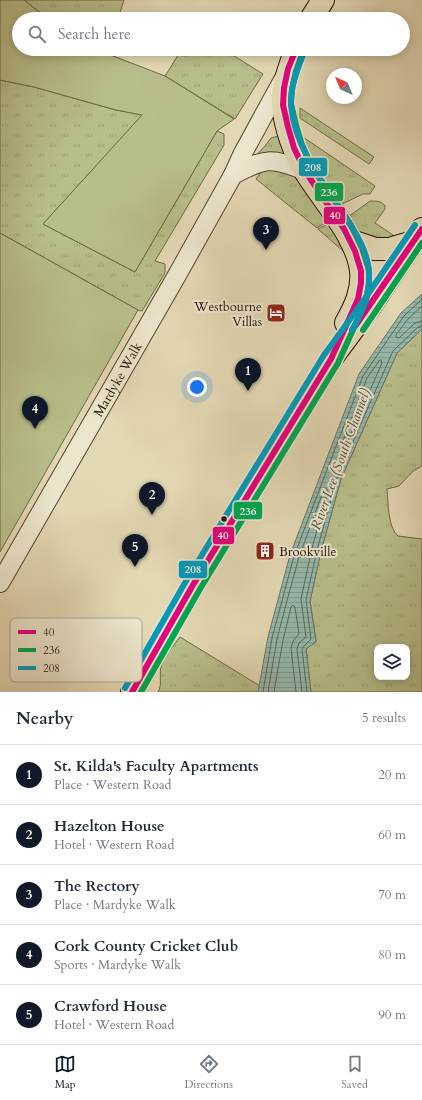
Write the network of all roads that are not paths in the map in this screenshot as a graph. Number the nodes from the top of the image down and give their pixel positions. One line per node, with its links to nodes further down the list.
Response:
1 (323, 0): 2 (highway)
2 (315, 12)
3 (293, 56): 4 (highway, Mardyke Walk)
4 (288, 69): 5 (highway, Mardyke Walk); 6 (street, Mardyke Walk)
5 (305, 171): 6 (street); 8 (highway, Mardyke Walk)
6 (232, 175): 10 (street, Mardyke Walk)
7 (418, 235): 8 (highway); 9 (highway)
8 (351, 241): 9 (highway, Mardyke Walk)
9 (331, 359): 11 (highway)
10 (0, 583)
11 (142, 674)
12 (138, 682): 13 (highway)
13 (132, 692)

